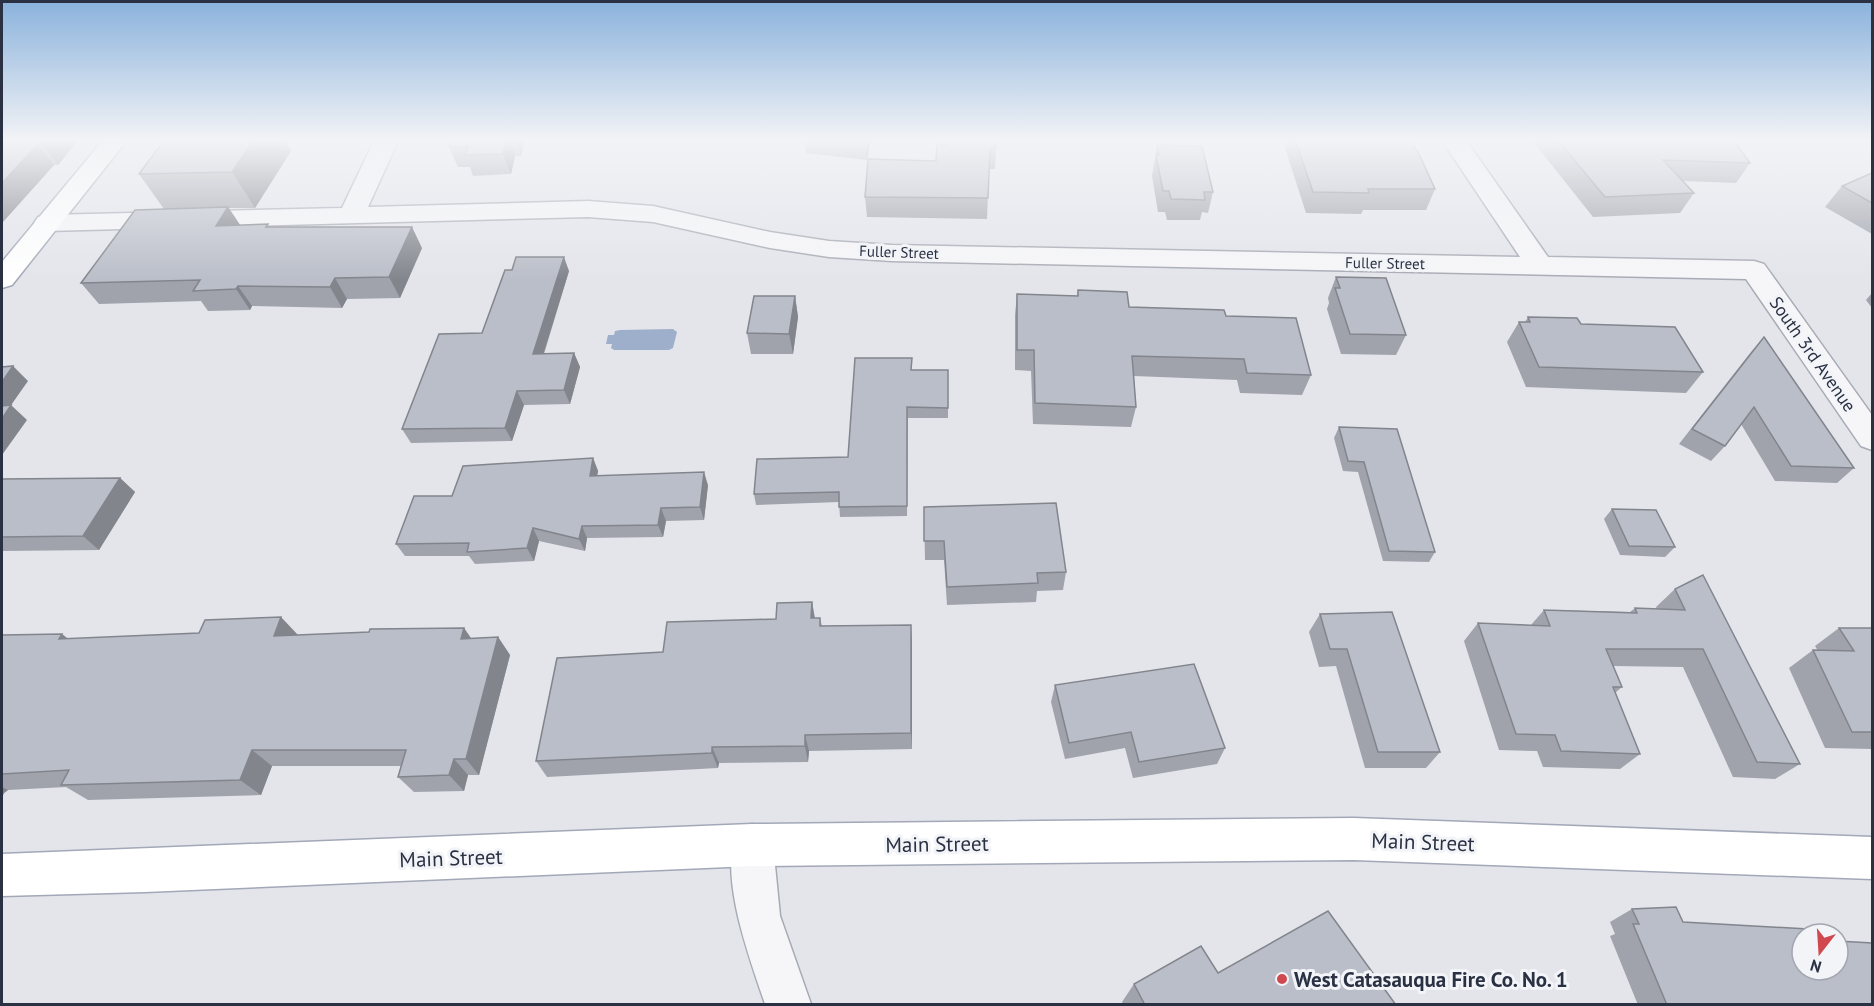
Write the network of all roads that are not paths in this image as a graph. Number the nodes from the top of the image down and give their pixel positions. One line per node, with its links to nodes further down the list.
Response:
1 (78, 186): 5 (main road)
2 (365, 186): 4 (street)
3 (1485, 186): 6 (street)
4 (351, 215): 5 (street, Fuller Street); 6 (street, Fuller Street)
5 (48, 223): 8 (main road)
6 (1540, 266): 7 (street, Fuller Street)
7 (1754, 270): 9 (street, South 3rd Avenue)
8 (2, 279)
9 (1872, 438)
10 (752, 846): 11 (main road, Main Street); 12 (main road, Main Street); 13 (street)
11 (1872, 858)
12 (2, 875)
13 (788, 1005)

